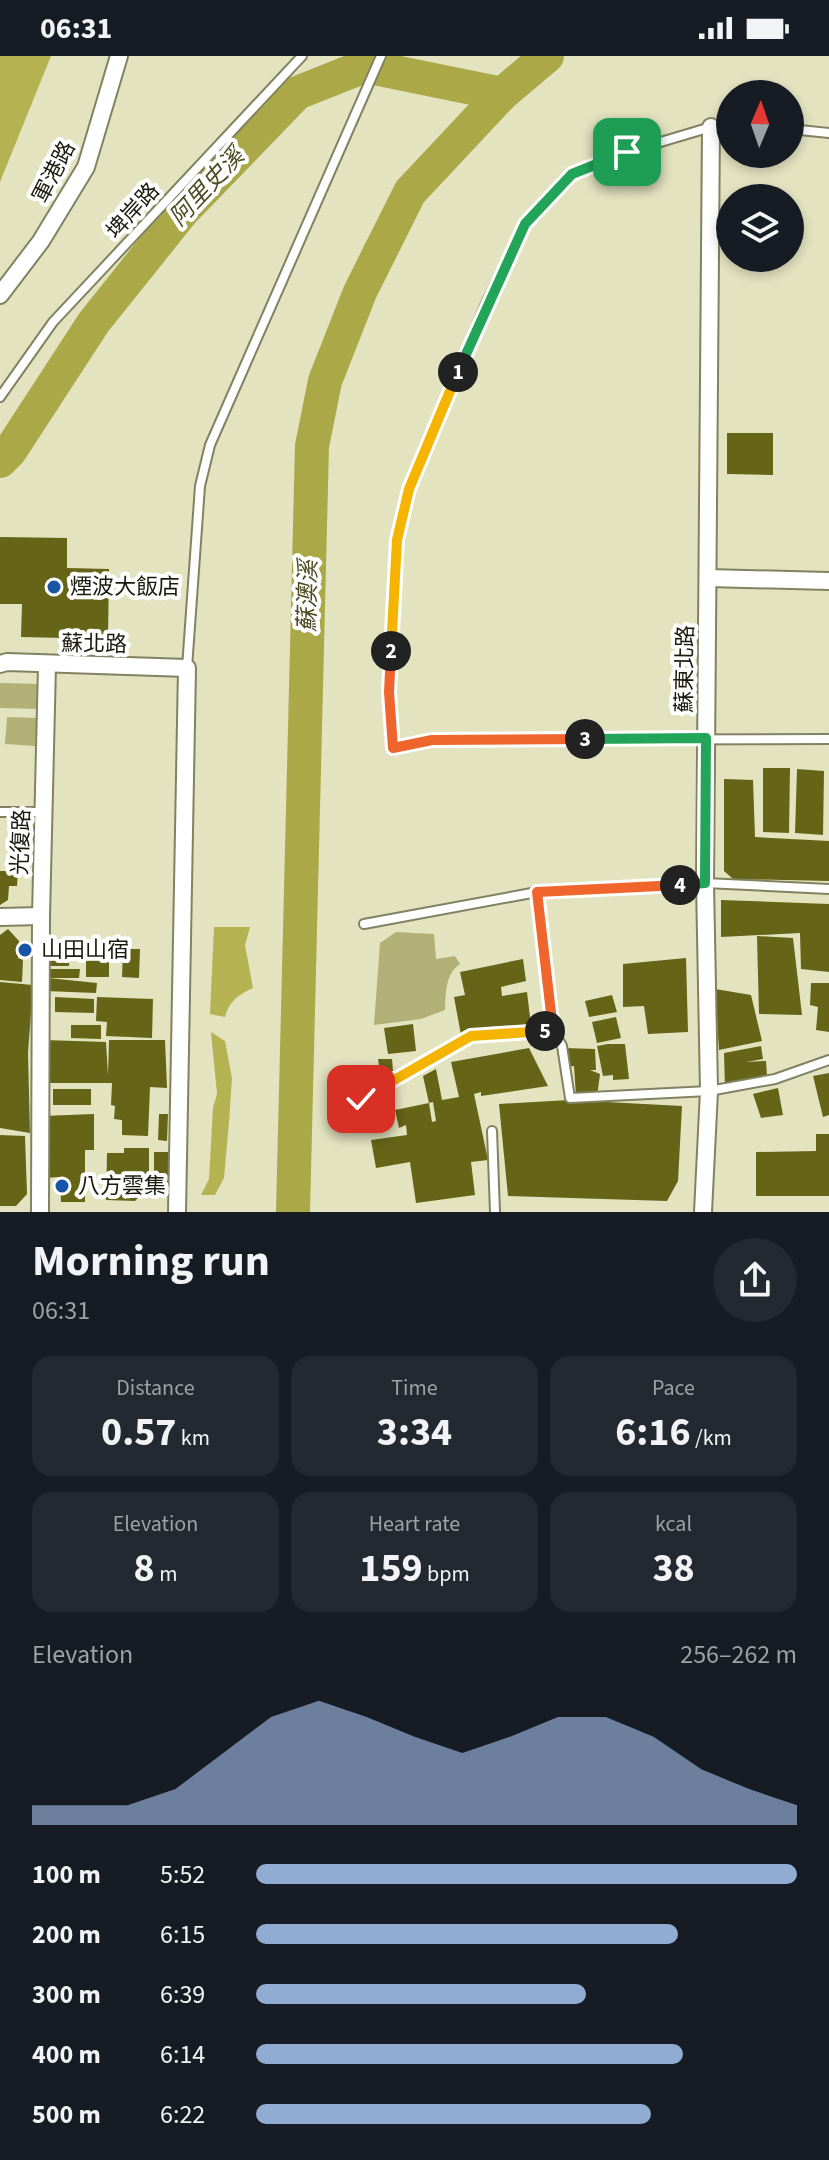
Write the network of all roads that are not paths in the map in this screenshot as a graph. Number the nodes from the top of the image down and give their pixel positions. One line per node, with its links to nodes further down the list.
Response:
1 (119, 56): 8 (street, 軍港路)
2 (302, 56): 9 (lane, 埤岸路)
3 (381, 56): 14 (lane)
4 (711, 127): 5 (lane); 10 (street, 蘇東北路); 15 (lane)
5 (716, 127)
6 (804, 130): 7 (lane)
7 (829, 133)
8 (0, 295)
9 (0, 397)
10 (708, 578): 11 (street); 15 (street, 蘇東北路)
11 (829, 581)
12 (0, 664): 13 (street, 蘇北路)
13 (47, 665): 14 (street, 蘇北路); 18 (street, 光復路)
14 (187, 668): 31 (street)
15 (706, 738): 16 (lane); 19 (street, 蘇東北路)
16 (829, 739)
17 (0, 812): 18 (lane)
18 (44, 812): 22 (street, 光復路)
19 (705, 883): 20 (lane); 21 (lane); 27 (street, 蘇東北路)
20 (829, 889)
21 (537, 892): 24 (lane); 25 (lane)
22 (41, 916): 23 (street); 30 (street, 光復路)
23 (0, 917)
24 (364, 924)
25 (553, 1030): 27 (lane); 28 (lane)
26 (829, 1060): 27 (lane)
27 (709, 1091): 33 (street, 蘇東北路)
28 (361, 1099)
29 (492, 1131): 32 (lane)
30 (40, 1212)
31 (177, 1212)
32 (495, 1212)
33 (703, 1212)

